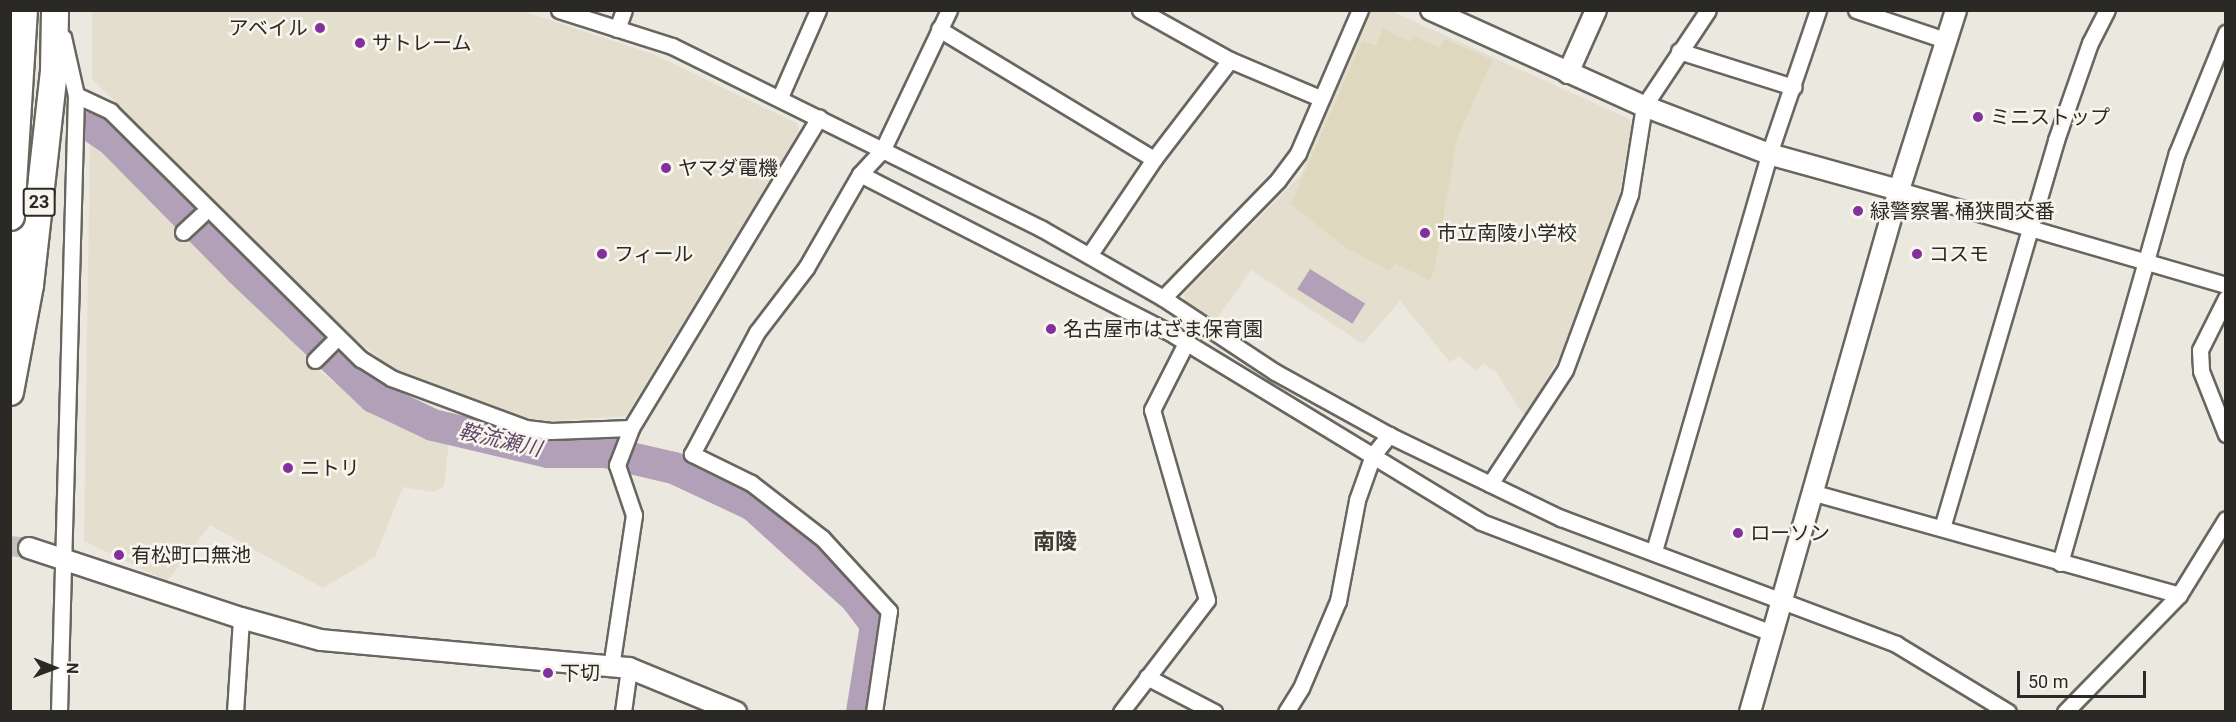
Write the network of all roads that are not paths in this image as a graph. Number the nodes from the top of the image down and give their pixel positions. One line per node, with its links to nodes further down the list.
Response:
1 (23, 10): 37 (highway, bridge)
2 (56, 10): 25 (street); 49 (highway, 23)
3 (560, 10): 17 (street)
4 (624, 10): 17 (street)
5 (818, 10): 26 (street)
6 (949, 10): 18 (street)
7 (1140, 10): 22 (street)
8 (1360, 10): 27 (street)
9 (1431, 10): 16 (street)
10 (1596, 10): 23 (street)
11 (1708, 10): 21 (street)
12 (1818, 10): 24 (street)
13 (1856, 10): 20 (street)
14 (1956, 10): 20 (street)
15 (2107, 10): 38 (street)
16 (1464, 17): 23 (street)
17 (617, 29): 26 (street)
18 (939, 29): 31 (street); 33 (street)
19 (2226, 33): 41 (street)
20 (1945, 40): 35 (street)
21 (1679, 51): 24 (street); 28 (street)
22 (1230, 60): 27 (street); 33 (street)
23 (1568, 73): 28 (street)
24 (1793, 87): 32 (street)
25 (76, 95): 50 (street); 60 (street)
26 (780, 97): 29 (street)
27 (1320, 98): 43 (street)
28 (1644, 106): 32 (street); 54 (street)
29 (819, 117): 31 (street); 50 (street)
30 (10, 126): 48 (highway, 23, bridge)
31 (883, 149): 34 (street); 40 (street)
32 (1769, 154): 35 (street); 59 (street)
33 (1154, 159): 40 (street)
34 (860, 174): 46 (street); 72 (street)
35 (1899, 190): 38 (street); 55 (street)
36 (201, 215): 39 (street)
37 (10, 216)
38 (2031, 228): 41 (street); 57 (street)
39 (183, 232)
40 (1090, 254): 43 (street)
41 (2144, 261): 42 (street); 61 (street)
42 (2226, 285)
43 (1162, 298): 52 (street)
44 (2226, 298): 51 (street)
45 (332, 344): 47 (street)
46 (1185, 345): 53 (street); 67 (street)
47 (315, 360)
48 (10, 365)
49 (10, 392)
50 (631, 428): 66 (street)
51 (2226, 434)
52 (1389, 435): 53 (street); 54 (street)
53 (1372, 455): 65 (street); 75 (street)
54 (1491, 484): 59 (street)
55 (1811, 492): 57 (street); 63 (street)
56 (2226, 519): 62 (street)
57 (1942, 528): 61 (street)
58 (29, 548): 60 (street)
59 (1654, 551): 63 (street)
60 (61, 556): 64 (street); 68 (street)
61 (2060, 563): 62 (street)
62 (2179, 595): 78 (street)
63 (1781, 601): 65 (street); 77 (street)
64 (241, 618): 66 (street); 69 (street)
65 (1772, 633): 76 (street)
66 (620, 667): 70 (street); 71 (street)
67 (1147, 677): 73 (street); 74 (street)
68 (59, 711)
69 (235, 711)
70 (623, 711)
71 (736, 711)
72 (874, 711)
73 (1121, 711)
74 (1214, 711)
75 (1287, 711)
76 (1750, 711)
77 (2008, 711)
78 (2065, 711)

